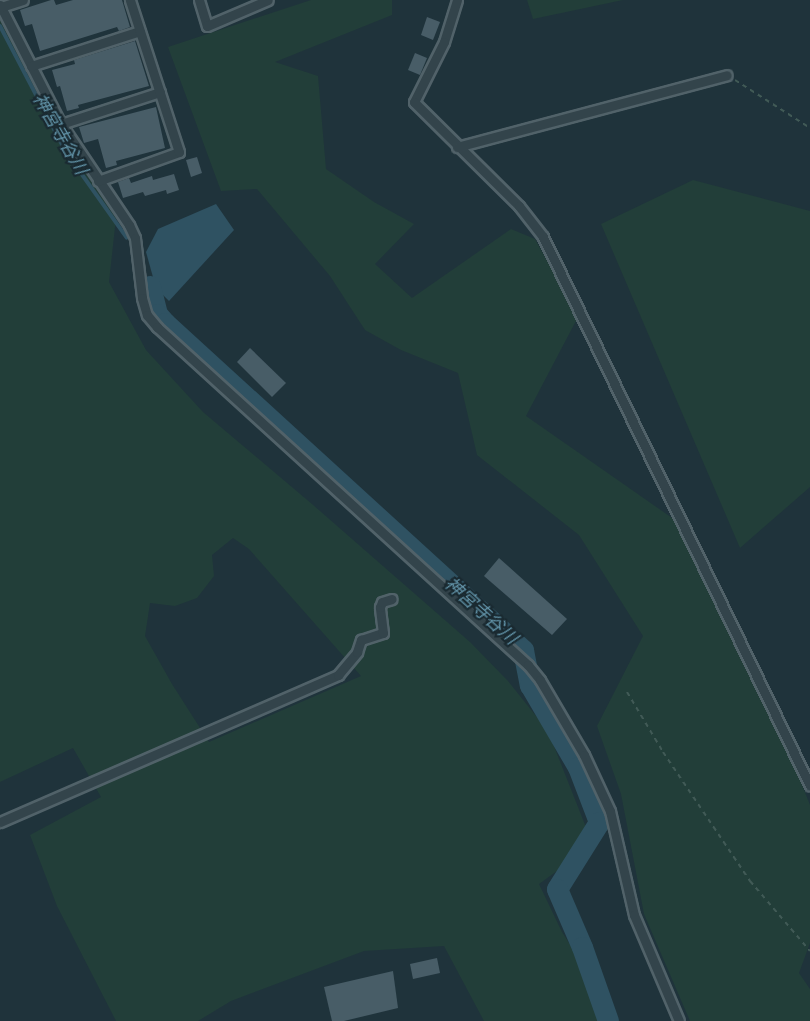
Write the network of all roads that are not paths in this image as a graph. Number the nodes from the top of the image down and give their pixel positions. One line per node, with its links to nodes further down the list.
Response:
1 (23, 0): 6 (street)
2 (130, 0): 7 (street)
3 (199, 0): 4 (street)
4 (268, 0)
5 (457, 0): 12 (street)
6 (1, 6): 8 (street)
7 (140, 31): 8 (street); 10 (street)
8 (31, 66): 11 (street)
9 (727, 75): 12 (street)
10 (160, 92): 11 (street); 13 (street)
11 (61, 124): 13 (street)
12 (457, 147): 15 (street)
13 (98, 181): 17 (street)
14 (392, 599): 16 (street)
15 (810, 786)
16 (0, 822)
17 (679, 1021)

